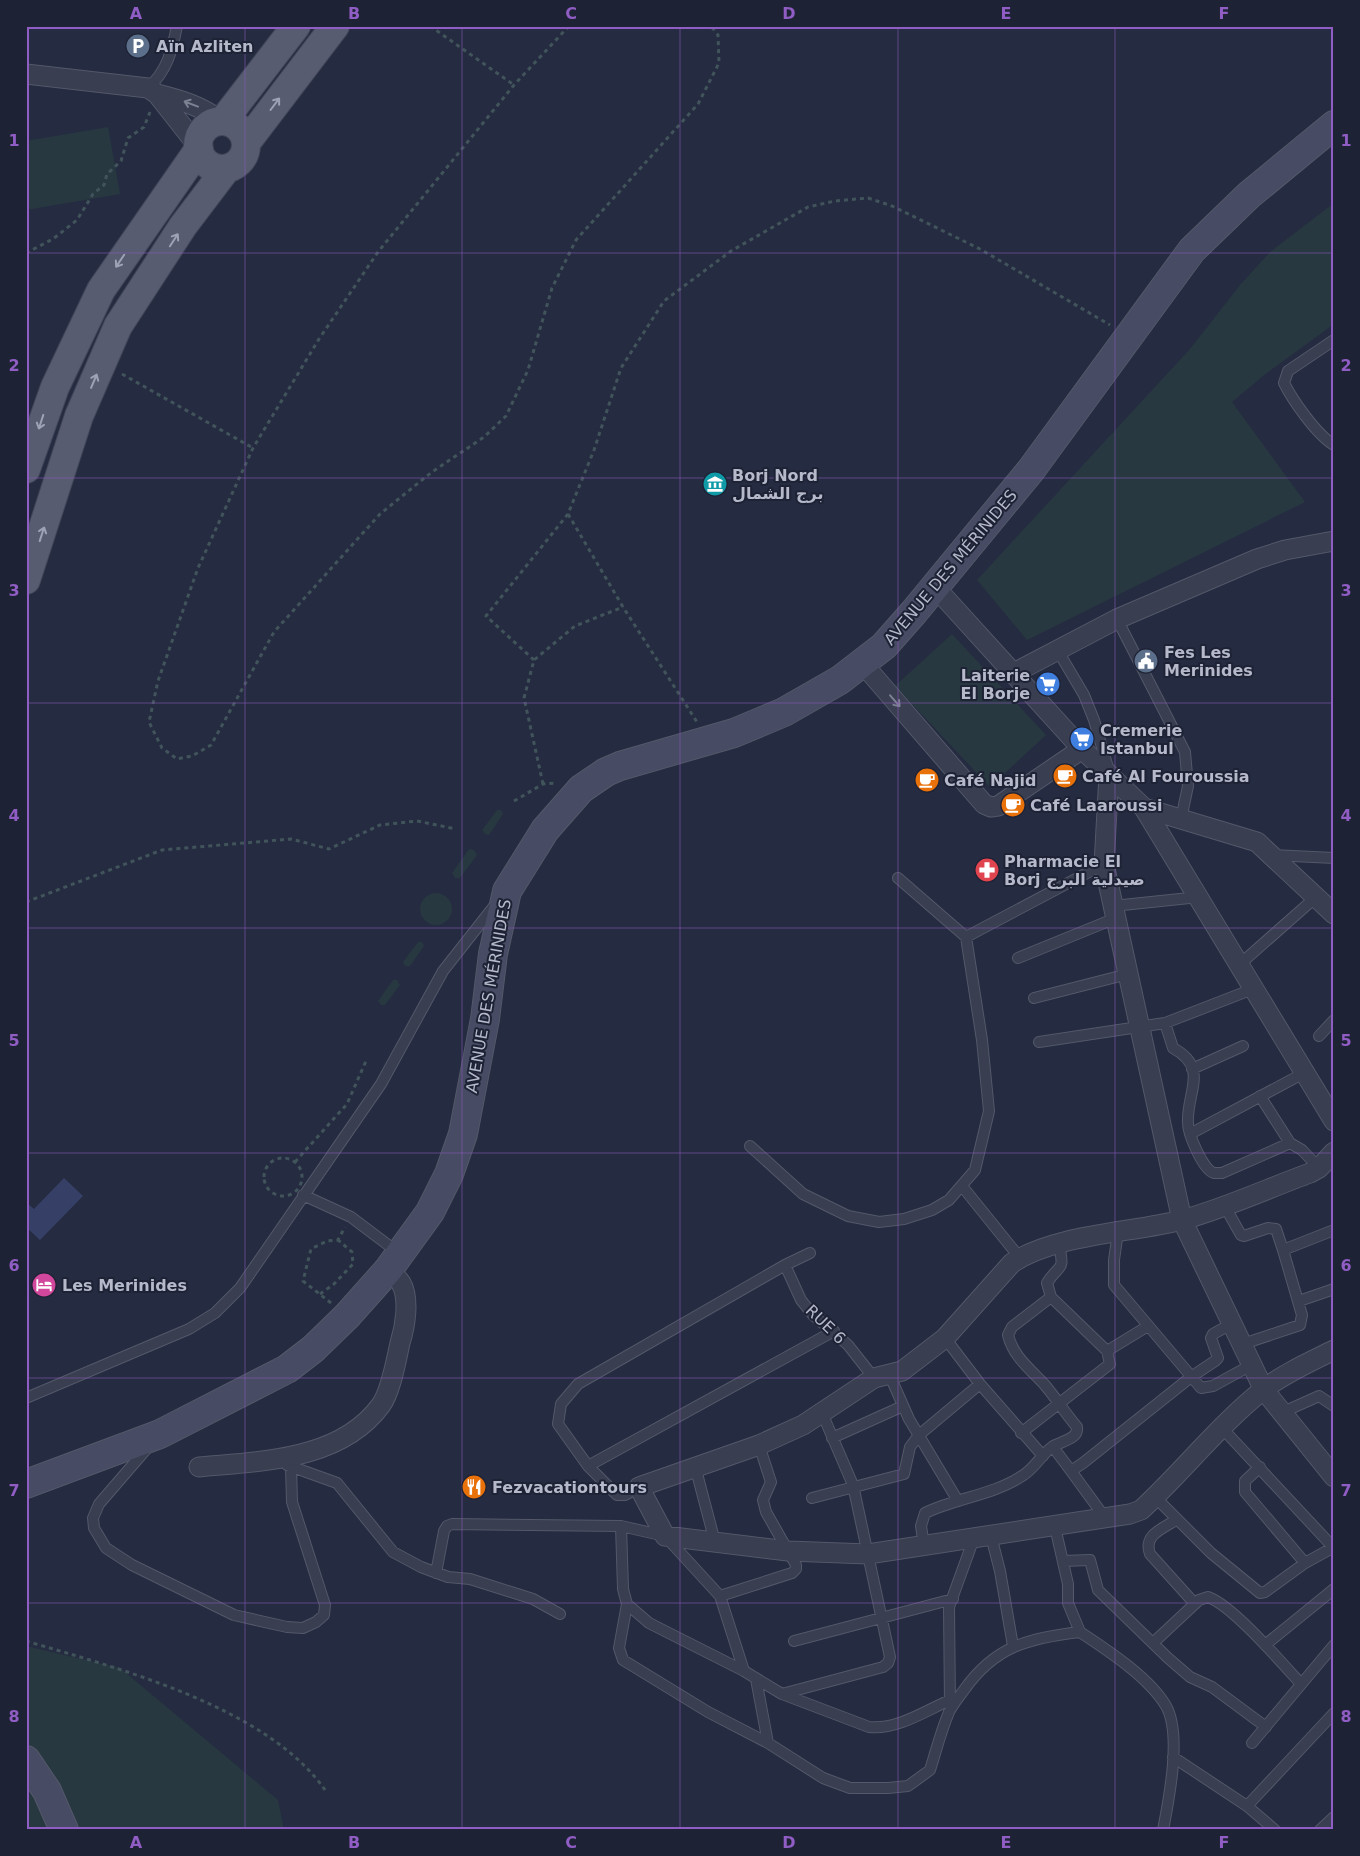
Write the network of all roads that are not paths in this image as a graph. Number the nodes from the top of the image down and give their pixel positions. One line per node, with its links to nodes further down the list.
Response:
1 (177, 26): 5 (lane)
2 (296, 26): 6 (main road)
3 (335, 26): 8 (main road, one-way to 3)
4 (26, 74): 5 (street)
5 (152, 91): 6 (street, one-way to 5); 9 (street)
6 (222, 121): 8 (main road); 9 (main road)
7 (1334, 124): 16 (main road, AVENUE DES MÉRINIDES)
8 (246, 143): 10 (main road)
9 (199, 148): 10 (main road); 13 (main road, one-way to 13)
10 (227, 168): 15 (main road, one-way to 10)
11 (1334, 340): 12 (lane)
12 (1334, 445)
13 (26, 470)
14 (1334, 541): 17 (street)
15 (26, 580)
16 (935, 587): 19 (main road, AVENUE DES MÉRINIDES); 20 (street)
17 (1117, 619): 18 (street); 24 (lane)
18 (1058, 651): 20 (street); 22 (lane)
19 (862, 664): 21 (street, one-way to 21); 29 (main road, AVENUE DES MÉRINIDES)
20 (1014, 673): 21 (street)
21 (1082, 749): 22 (street)
22 (1110, 775): 23 (street); 27 (street)
23 (1144, 808): 24 (street); 31 (street)
24 (1181, 819): 25 (street)
25 (1271, 855): 26 (lane); 30 (street)
26 (1334, 858)
27 (1104, 864): 32 (street); 34 (lane)
28 (898, 878): 34 (lane)
29 (507, 891): 56 (lane); 65 (main road, AVENUE DES MÉRINIDES)
30 (1316, 897): 33 (street); 36 (lane)
31 (1198, 898): 32 (lane); 36 (street)
32 (1114, 912): 35 (lane); 37 (street)
33 (1334, 914)
34 (966, 937): 55 (lane)
35 (1018, 958)
36 (1239, 965): 38 (street)
37 (1128, 974): 39 (lane); 42 (street)
38 (1254, 989): 41 (lane); 47 (street)
39 (1034, 998)
40 (1334, 1020): 43 (lane)
41 (1165, 1023): 42 (lane); 46 (lane)
42 (1140, 1026): 44 (lane); 58 (street)
43 (1319, 1036)
44 (1039, 1042)
45 (1243, 1046): 46 (lane)
46 (1192, 1069): 50 (lane)
47 (1304, 1073): 48 (lane); 49 (street)
48 (1260, 1096): 50 (lane); 51 (lane)
49 (1334, 1121)
50 (1190, 1134): 51 (lane)
51 (1290, 1143): 54 (lane)
52 (750, 1146): 55 (lane)
53 (1334, 1152): 54 (street)
54 (1319, 1168): 57 (street)
55 (962, 1186): 64 (lane)
56 (303, 1195): 65 (lane); 82 (lane)
57 (1224, 1205): 58 (street); 62 (lane)
58 (1182, 1220): 60 (street); 70 (street)
59 (1334, 1230): 62 (lane)
60 (1118, 1232): 61 (street); 71 (lane)
61 (1059, 1244): 64 (street); 68 (lane)
62 (1282, 1250): 69 (lane)
63 (810, 1253): 66 (lane)
64 (1020, 1258): 73 (street)
65 (394, 1262): 90 (main road, AVENUE DES MÉRINIDES); 96 (street)
66 (785, 1265): 72 (lane, RUE 6); 97 (lane)
67 (1334, 1289): 69 (lane)
68 (1050, 1297): 76 (lane); 84 (lane)
69 (1299, 1301): 74 (lane)
70 (1233, 1323): 74 (street); 79 (lane)
71 (1148, 1326): 76 (lane); 79 (lane)
72 (834, 1332): 78 (lane, RUE 6); 97 (lane)
73 (945, 1338): 78 (street); 80 (lane)
74 (1243, 1344): 77 (street)
75 (1334, 1350): 81 (street)
76 (1106, 1351): 84 (lane)
77 (1253, 1364): 79 (lane); 81 (street)
78 (882, 1377): 83 (lane, RUE 6); 86 (street)
79 (1191, 1377): 102 (lane)
80 (980, 1384): 89 (lane); 91 (lane)
81 (1264, 1390): 87 (street); 88 (street)
82 (26, 1398)
83 (903, 1406): 91 (lane, RUE 6); 92 (lane)
84 (1058, 1406): 89 (lane); 94 (lane)
85 (1334, 1406): 87 (lane)
86 (822, 1413): 92 (lane); 93 (street)
87 (1281, 1413): 103 (street)
88 (1222, 1428): 100 (lane); 107 (street)
89 (1021, 1433): 95 (lane)
90 (160, 1434): 99 (lane); 104 (main road, AVENUE DES MÉRINIDES)
91 (919, 1435): 106 (lane); 109 (lane, RUE 6)
92 (832, 1438): 106 (lane)
93 (759, 1445): 98 (street); 119 (lane)
94 (1053, 1447): 95 (lane); 102 (lane)
95 (1043, 1456): 109 (lane)
96 (271, 1460): 99 (lane); 101 (street)
97 (588, 1466): 105 (lane)
98 (694, 1466): 105 (street); 116 (lane)
99 (292, 1467): 123 (lane)
100 (1260, 1467): 118 (lane); 122 (lane)
101 (199, 1468)
102 (1071, 1471): 110 (lane)
103 (1334, 1477)
104 (26, 1484)
105 (639, 1487): 114 (street)
106 (853, 1488): 108 (lane); 120 (lane)
107 (1155, 1497): 110 (street); 111 (lane)
108 (812, 1498)
109 (958, 1501): 117 (lane)
110 (1106, 1519): 113 (street)
111 (1176, 1520): 122 (lane); 128 (lane)
112 (621, 1526): 114 (lane); 123 (lane); 127 (lane)
113 (1055, 1526): 115 (street); 121 (lane)
114 (666, 1536): 116 (street); 125 (lane)
115 (983, 1537): 117 (street); 126 (lane); 136 (lane)
116 (715, 1542): 119 (street)
117 (924, 1546): 120 (street)
118 (1333, 1547): 122 (lane)
119 (788, 1551): 120 (street); 125 (lane)
120 (868, 1554): 130 (lane)
121 (1063, 1561): 131 (lane); 133 (lane)
122 (1305, 1564)
123 (436, 1573): 129 (lane)
124 (1334, 1589): 134 (lane)
125 (720, 1596): 137 (lane)
126 (953, 1598): 130 (lane); 141 (lane)
127 (627, 1604): 137 (lane); 144 (lane)
128 (1195, 1604): 133 (lane); 134 (lane)
129 (560, 1614)
130 (881, 1618): 132 (lane); 140 (lane)
131 (1080, 1632): 136 (lane); 146 (lane)
132 (794, 1641)
133 (1152, 1642): 143 (lane)
134 (1265, 1644): 139 (lane)
135 (1334, 1645): 139 (lane)
136 (1013, 1646): 141 (lane)
137 (744, 1671): 138 (lane)
138 (756, 1679): 140 (lane); 144 (lane)
139 (1301, 1684): 143 (lane)
140 (782, 1694): 141 (lane)
141 (950, 1705): 144 (lane)
142 (1334, 1713): 148 (lane)
143 (1266, 1726): 145 (lane)
144 (768, 1743)
145 (1252, 1743)
146 (1173, 1757): 148 (lane); 151 (lane)
147 (26, 1760): 150 (main road)
148 (1247, 1806): 152 (lane)
149 (1334, 1817): 153 (lane)
150 (64, 1830)
151 (1163, 1830)
152 (1275, 1830)
153 (1320, 1830)

